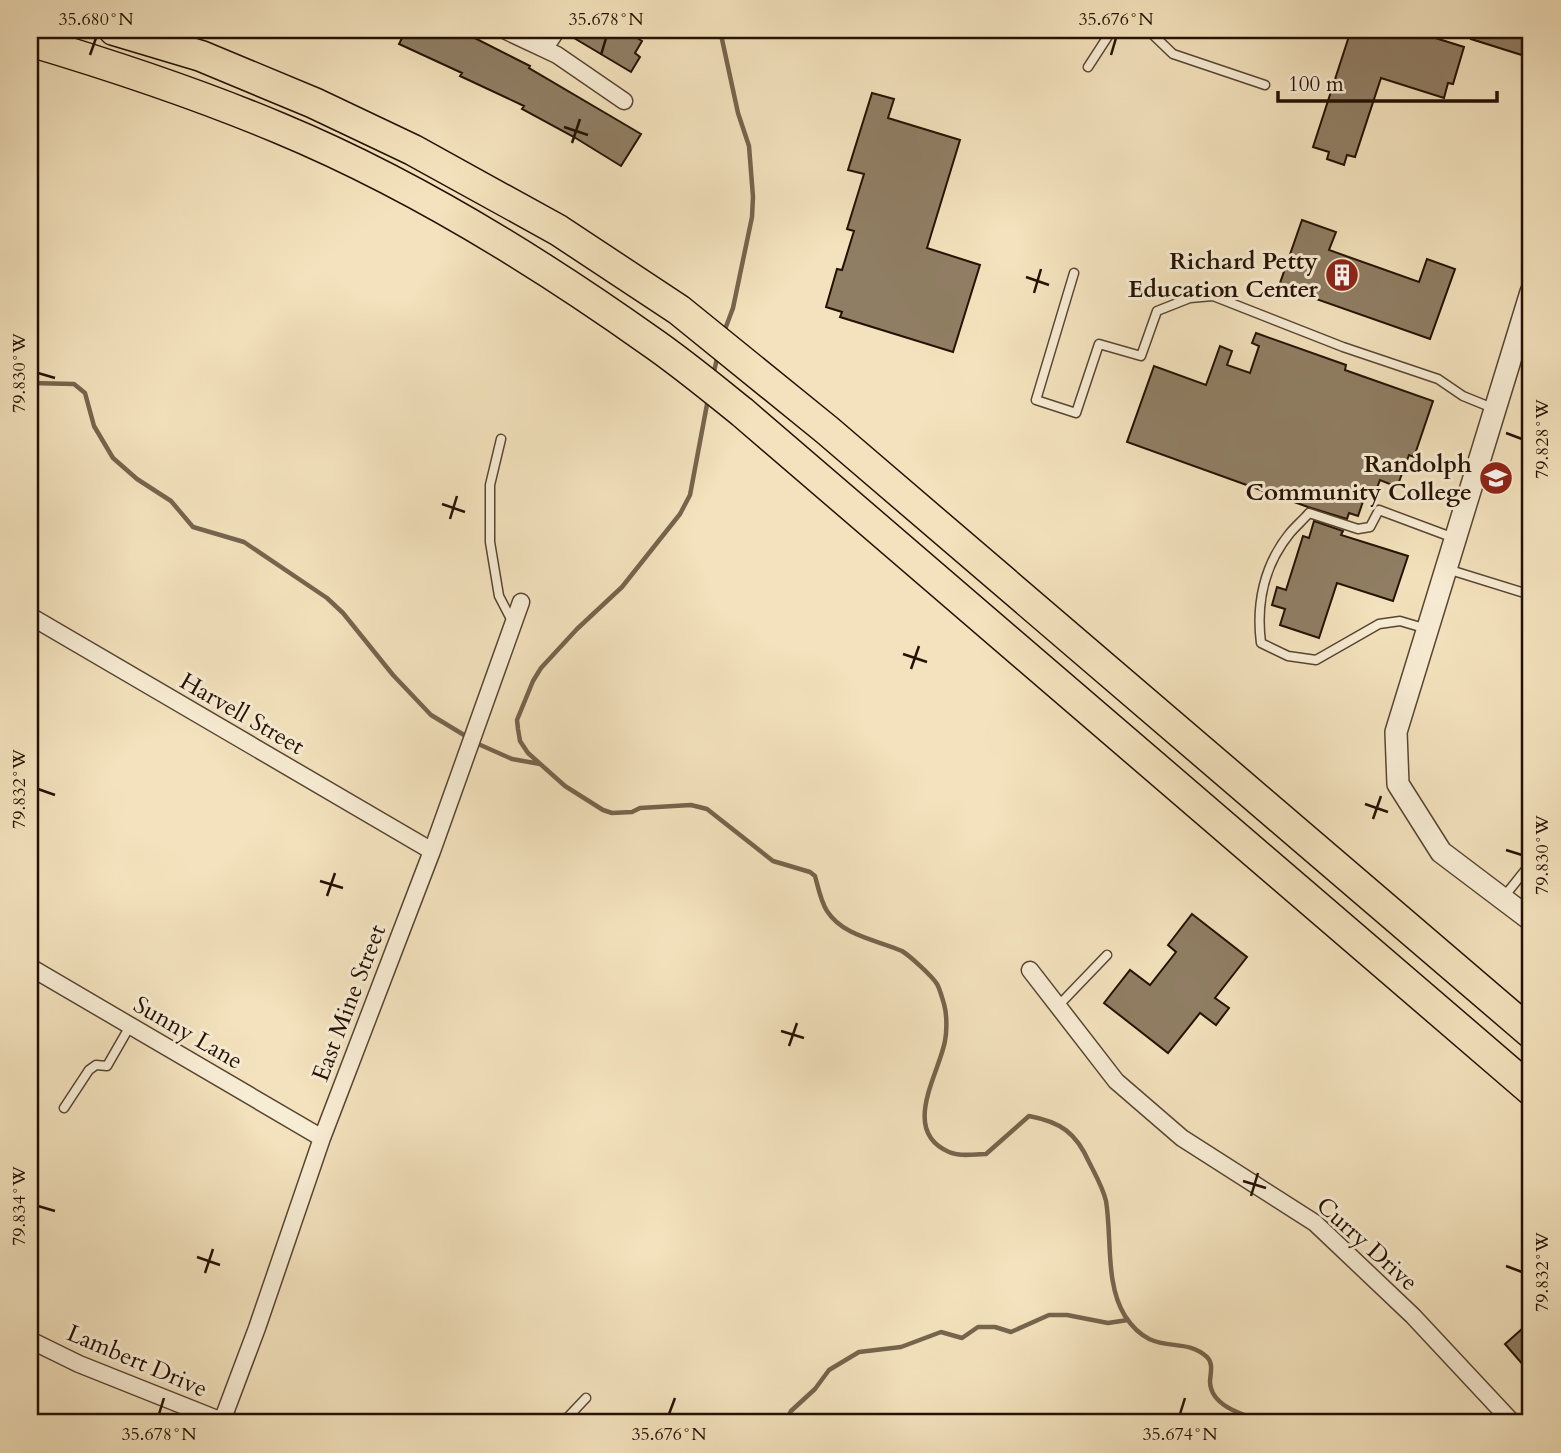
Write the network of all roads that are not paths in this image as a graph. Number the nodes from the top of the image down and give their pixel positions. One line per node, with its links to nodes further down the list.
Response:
1 (114, 30): 29 (highway)
2 (504, 30): 7 (street)
3 (557, 30): 7 (street)
4 (1112, 30): 8 (lane)
5 (1148, 30): 9 (lane)
6 (30, 41): 34 (highway)
7 (544, 49): 10 (street)
8 (1088, 67)
9 (1265, 85)
10 (624, 101)
11 (1074, 273): 13 (lane)
12 (1531, 292): 13 (street)
13 (1495, 409): 15 (street)
14 (501, 439): 20 (lane)
15 (1454, 538): 16 (street); 21 (lane)
16 (1445, 568): 17 (lane); 21 (street)
17 (1531, 595)
18 (521, 602): 20 (street, East Mine Street)
19 (30, 616): 22 (street, Harvell Street)
20 (513, 624): 22 (street, East Mine Street)
21 (1427, 629): 24 (street)
22 (432, 851): 38 (street, East Mine Street)
23 (1531, 863): 24 (lane)
24 (1503, 898): 25 (street)
25 (1531, 920)
26 (1107, 955): 30 (lane)
27 (30, 967): 32 (street, Sunny Lane)
28 (1030, 970): 30 (street, Curry Drive)
29 (1470, 980): 31 (highway); 33 (highway)
30 (1058, 1006): 43 (street, Curry Drive)
31 (1531, 1013)
32 (130, 1026): 36 (lane); 38 (street, Sunny Lane)
33 (1531, 1033)
34 (1476, 1042): 35 (highway); 37 (highway)
35 (1531, 1090)
36 (64, 1108)
37 (1531, 1109)
38 (322, 1139): 41 (street, East Mine Street)
39 (30, 1340): 41 (street, Lambert Drive)
40 (586, 1398): 42 (lane)
41 (224, 1422)
42 (566, 1423)
43 (1513, 1423)

